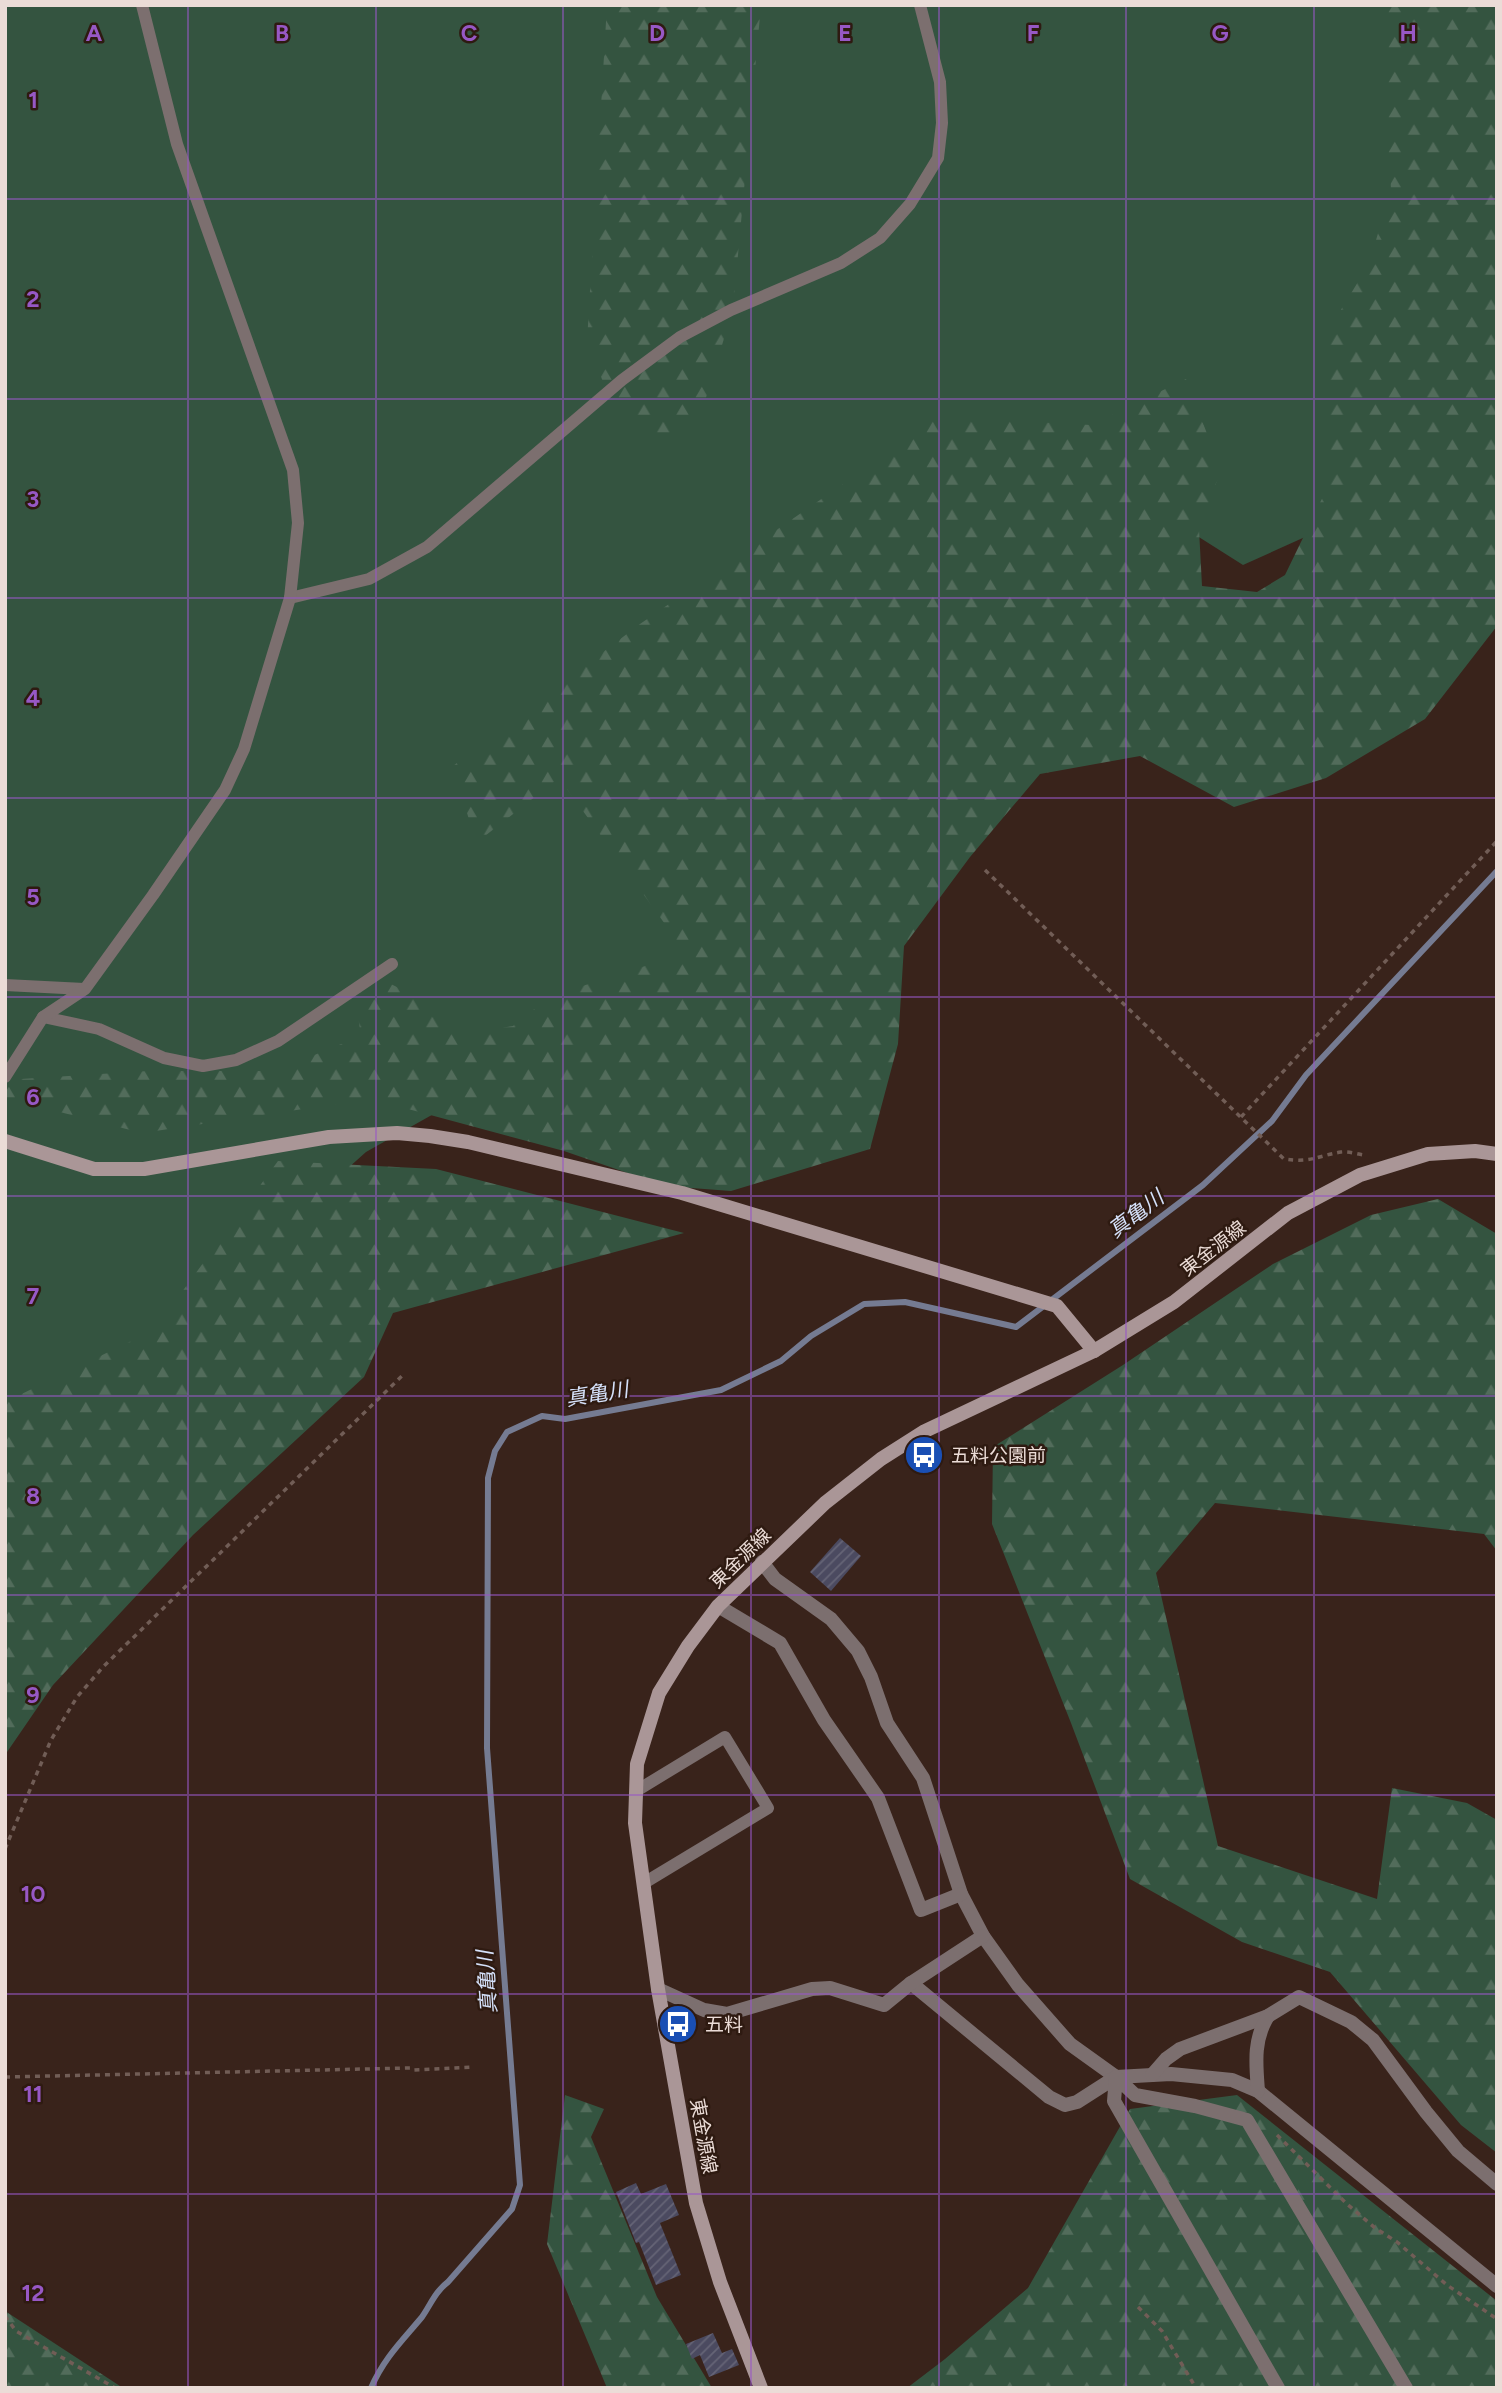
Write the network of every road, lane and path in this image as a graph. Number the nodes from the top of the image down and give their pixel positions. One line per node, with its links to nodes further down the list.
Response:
1 (142, 5): 3 (lane)
2 (920, 5): 3 (lane)
3 (290, 598): 8 (lane)
4 (1497, 841): 11 (path)
5 (985, 870): 11 (path)
6 (392, 964): 9 (lane)
7 (5, 985): 8 (lane)
8 (85, 989): 9 (lane)
9 (43, 1017): 10 (lane)
10 (5, 1077)
11 (1241, 1117): 14 (path)
12 (5, 1141): 15 (main road)
13 (1497, 1154): 14 (main road, 東金源線)
14 (1386, 1166): 15 (main road, 東金源線)
15 (1094, 1351): 17 (main road, 東金源線)
16 (405, 1373): 20 (path)
17 (762, 1562): 18 (main road, 東金源線); 22 (street)
18 (718, 1606): 19 (main road, 東金源線); 22 (street)
19 (636, 1791): 21 (main road, 東金源線); 21 (lane)
20 (5, 1849)
21 (644, 1883): 25 (main road, 東金源線)
22 (961, 1894): 23 (street)
23 (983, 1936): 24 (street); 30 (street)
24 (911, 1983): 25 (street); 30 (street)
25 (658, 1989): 39 (main road, 東金源線)
26 (1268, 2016): 28 (street); 31 (street); 33 (street)
27 (473, 2067): 29 (path)
28 (1152, 2076): 30 (street); 31 (street)
29 (5, 2077)
30 (1116, 2077): 32 (street); 41 (street)
31 (1258, 2091): 34 (street)
32 (1247, 2120): 37 (path); 42 (street)
33 (1497, 2184)
34 (1497, 2286)
35 (1139, 2307): 40 (path)
36 (5, 2316): 38 (path)
37 (1497, 2319)
38 (115, 2388)
39 (761, 2388)
40 (1196, 2388)
41 (1278, 2388)
42 (1406, 2388)

